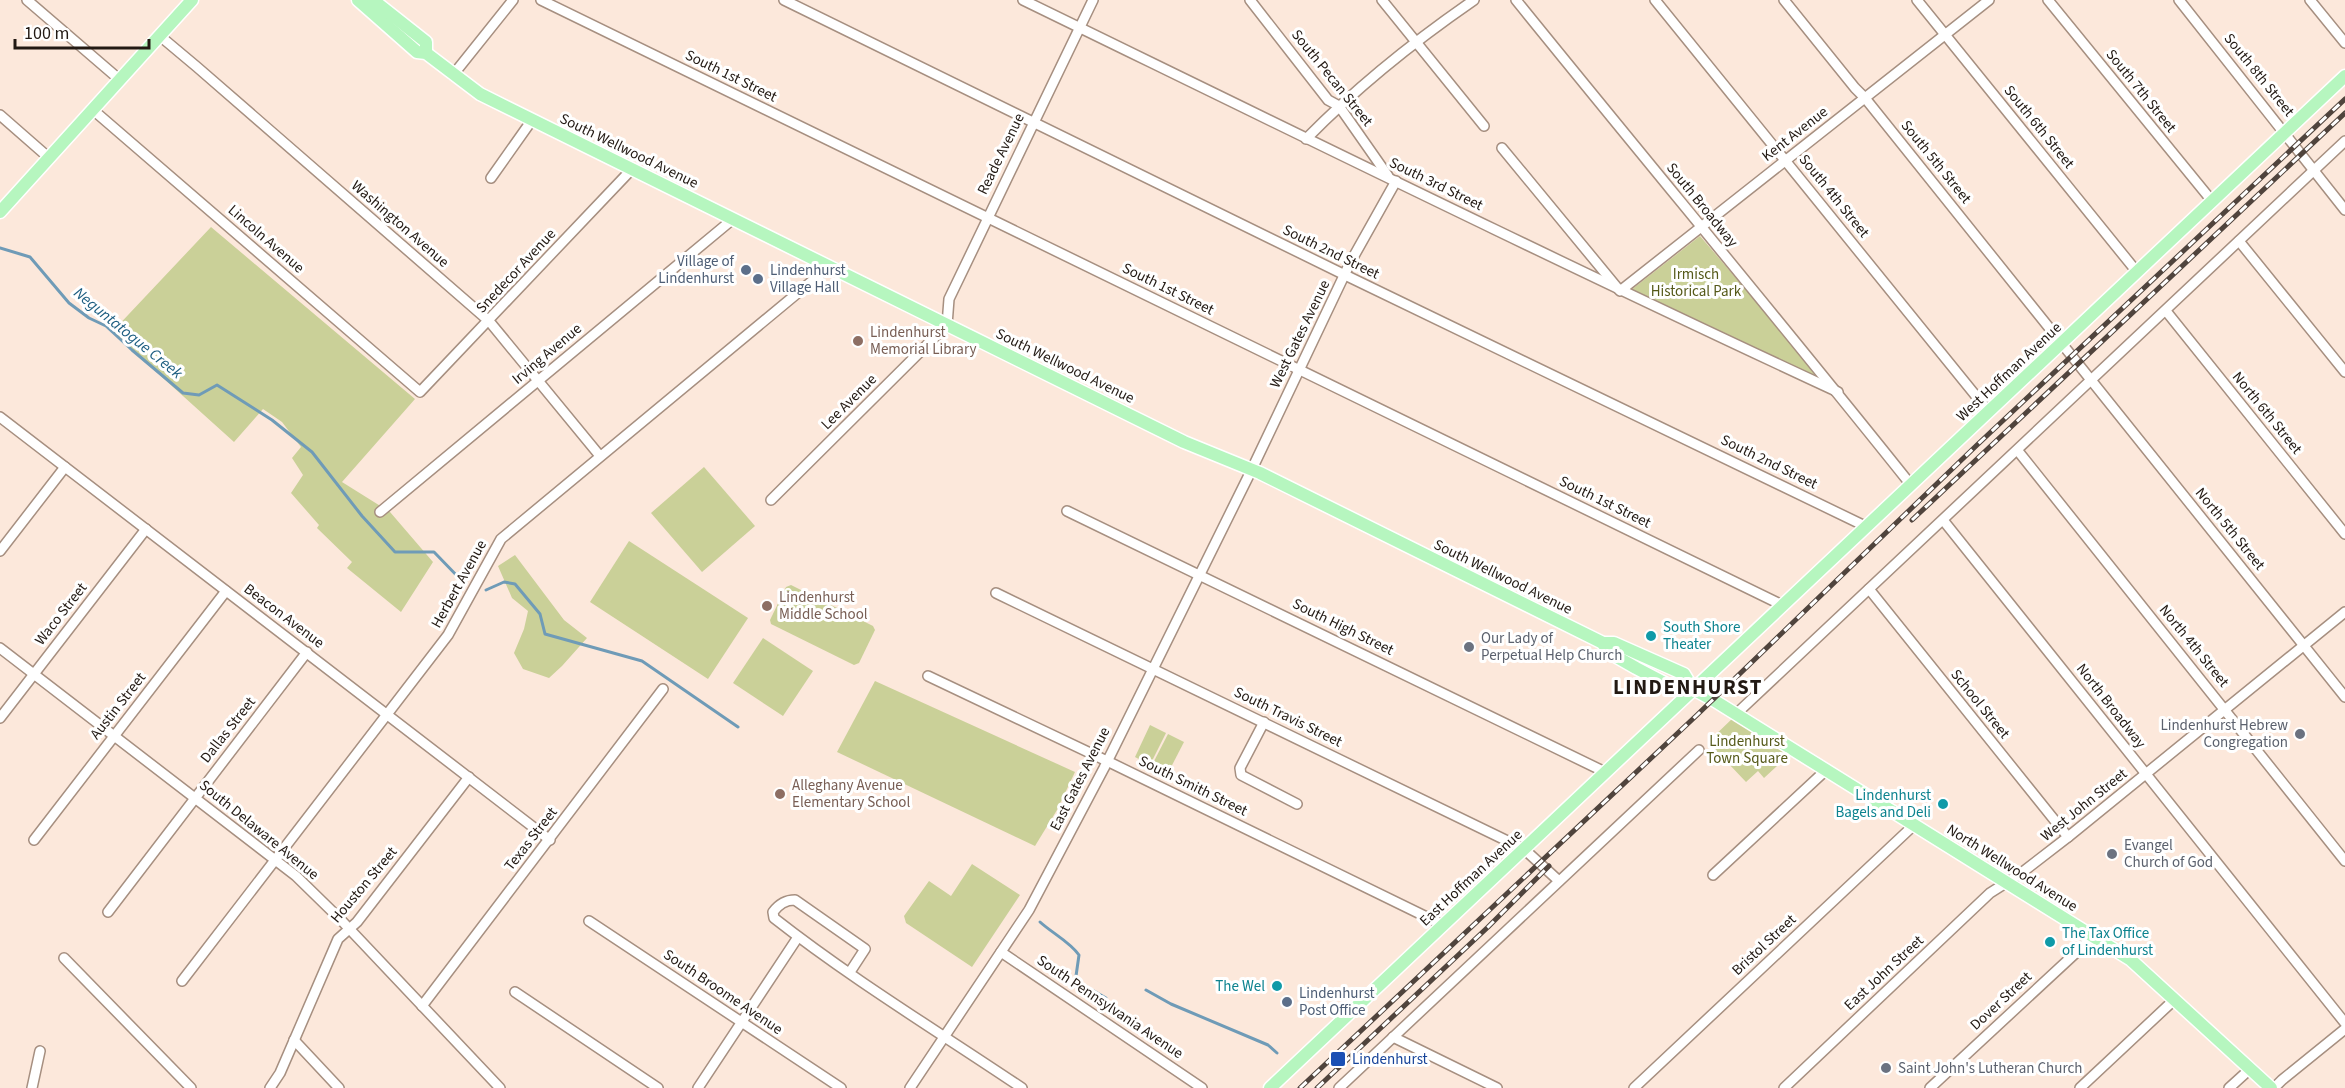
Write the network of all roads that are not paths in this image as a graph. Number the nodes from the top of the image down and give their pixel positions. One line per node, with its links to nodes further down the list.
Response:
1 (27, 0): 29 (street)
2 (358, 0): 26 (main road, South Wellwood Avenue)
3 (373, 0): 26 (main road, South Wellwood Avenue)
4 (513, 0): 27 (street)
5 (541, 0): 50 (street, South 1st Street)
6 (784, 0): 35 (street, South 2nd Street)
7 (1023, 0): 21 (street, South 3rd Street)
8 (1093, 0): 21 (street, Reade Avenue)
9 (1251, 0): 31 (street, South Pecan Street)
10 (1382, 0): 24 (street)
11 (1474, 0): 24 (street)
12 (1516, 0): 52 (street, South Broadway)
13 (1655, 0): 42 (street, South 4th Street)
14 (1784, 0): 30 (street, South 5th Street)
15 (1917, 0): 22 (street, South 6th Street)
16 (1989, 0): 22 (street, Kent Avenue)
17 (2048, 0): 47 (street, South 7th Street)
18 (2179, 0): 37 (street, South 8th Street)
19 (2310, 0): 25 (street)
20 (190, 1): 23 (main road)
21 (1080, 28): 35 (street, Reade Avenue); 38 (street, South 3rd Street)
22 (1945, 35): 30 (street, Kent Avenue); 55 (street, South 6th Street)
23 (160, 36): 29 (main road); 59 (street, Washington Avenue)
24 (1415, 41): 31 (street); 36 (street)
25 (2345, 43)
26 (426, 53): 27 (main road, South Wellwood Avenue)
27 (453, 75): 34 (main road, South Wellwood Avenue)
28 (2345, 76): 37 (main road, West Hoffman Avenue)
29 (120, 80): 32 (main road)
30 (1865, 98): 42 (street, Kent Avenue); 61 (street, South 5th Street)
31 (1339, 106): 38 (street); 46 (street, South Pecan Street)
32 (92, 109): 41 (main road); 66 (street, Lincoln Avenue)
33 (0, 116): 41 (street)
34 (532, 120): 43 (main road, South Wellwood Avenue); 45 (street)
35 (1033, 122): 50 (street, Reade Avenue); 56 (street, South 2nd Street)
36 (1484, 126)
37 (2286, 132): 44 (street, South 8th Street); 47 (main road, West Hoffman Avenue)
38 (1306, 139): 46 (street, South 3rd Street)
39 (2345, 141): 44 (street)
40 (1502, 148): 57 (street)
41 (48, 157): 49 (main road)
42 (1786, 160): 52 (street, Kent Avenue); 68 (street, South 4th Street)
43 (632, 169): 51 (main road, South Wellwood Avenue); 59 (street, Snedecor Avenue)
44 (2313, 171): 48 (street, South 8th Street); 53 (street)
45 (491, 178)
46 (1392, 178): 56 (street, West Gates Avenue); 57 (street, South 3rd Street)
47 (2212, 201): 55 (main road, West Hoffman Avenue)
48 (2345, 210)
49 (0, 212)
50 (987, 218): 60 (street, Reade Avenue); 62 (street, South 1st Street)
51 (733, 219): 54 (main road, South Wellwood Avenue); 64 (street, Irving Avenue)
52 (1701, 228): 57 (street, Kent Avenue); 67 (street, South Broadway)
53 (2240, 241): 58 (street); 63 (street)
54 (829, 267): 60 (main road, South Wellwood Avenue); 71 (street, Herbert Avenue)
55 (2137, 272): 61 (main road, West Hoffman Avenue)
56 (1345, 275): 62 (street, West Gates Avenue); 79 (street, South 2nd Street)
57 (1620, 291): 67 (street, South 3rd Street)
58 (2166, 311): 65 (street); 81 (street, North 6th Street)
59 (489, 321): 64 (street, Washington Avenue); 66 (street, Snedecor Avenue)
60 (947, 325): 73 (main road, South Wellwood Avenue); 75 (street, Lee Avenue)
61 (2062, 344): 65 (street, South 5th Street); 68 (main road, West Hoffman Avenue)
62 (1299, 370): 73 (street, West Gates Avenue); 87 (street, South 1st Street)
63 (2345, 372)
64 (538, 380): 71 (street, Washington Avenue); 77 (street, Irving Avenue)
65 (2091, 381): 70 (street); 89 (street, North 5th Street)
66 (420, 392)
67 (1838, 392): 74 (street, South Broadway)
68 (1989, 412): 74 (main road, West Hoffman Avenue)
69 (0, 417): 72 (street, Beacon Avenue)
70 (2018, 451): 78 (street); 99 (street, North 4th Street)
71 (600, 456): 100 (street, Herbert Avenue)
72 (65, 467): 80 (street, Beacon Avenue); 82 (street)
73 (1252, 469): 83 (street, East Gates Avenue); 96 (main road, South Wellwood Avenue)
74 (1911, 485): 79 (main road, West Hoffman Avenue)
75 (771, 500)
76 (1067, 511): 83 (street, South High Street)
77 (380, 512)
78 (1943, 520): 84 (street); 109 (street, North Broadway)
79 (1867, 527): 87 (main road, West Hoffman Avenue)
80 (146, 530): 85 (street, Beacon Avenue); 93 (street, Waco Street)
81 (2345, 534)
82 (0, 551)
83 (1200, 574): 92 (street, East Gates Avenue); 108 (street, South High Street)
84 (1869, 589): 101 (street); 114 (street, School Street)
85 (226, 591): 91 (street, Beacon Avenue); 104 (street, Austin Street)
86 (996, 593): 92 (street, South Travis Street)
87 (1782, 605): 96 (main road, West Hoffman Avenue)
88 (2345, 612): 89 (street, West John Street)
89 (2304, 645): 97 (street, North 5th Street); 99 (street, West John Street)
90 (0, 648): 93 (street, South Delaware Avenue)
91 (307, 652): 100 (street, Beacon Avenue); 111 (street, Dallas Street)
92 (1153, 669): 103 (street, South Travis Street); 106 (street, East Gates Avenue)
93 (34, 674): 102 (street, Waco Street); 104 (street, South Delaware Avenue)
94 (928, 676): 106 (street, South Smith Street)
95 (663, 689): 116 (street, Texas Street)
96 (1693, 689): 98 (main road, South Wellwood Avenue); 108 (main road, East Hoffman Avenue)
97 (2345, 697)
98 (1715, 701): 101 (main road, North Wellwood Avenue)
99 (2225, 709): 109 (street, West John Street); 119 (street, North 4th Street)
100 (387, 715): 110 (street, Beacon Avenue); 118 (street, Herbert Avenue)
101 (1735, 715): 107 (main road, North Wellwood Avenue)
102 (0, 718)
103 (1264, 722): 112 (street); 117 (street, South Travis Street)
104 (114, 736): 111 (street, South Delaware Avenue); 115 (street, Austin Street)
105 (1698, 750): 121 (street)
106 (1107, 760): 125 (street, South Smith Street); 129 (street, East Gates Avenue)
107 (1825, 771): 113 (main road, North Wellwood Avenue); 120 (street)
108 (1605, 772): 117 (main road, East Hoffman Avenue)
109 (2145, 775): 114 (street, West John Street); 137 (street, North Broadway)
110 (469, 777): 116 (street, Beacon Avenue); 126 (street, Houston Street)
111 (195, 798): 118 (street, South Delaware Avenue); 123 (street, Dallas Street)
112 (1298, 804)
113 (1914, 825): 122 (main road, North Wellwood Avenue); 159 (street, Bristol Street)
114 (2068, 837): 122 (street, West John Street)
115 (34, 840)
116 (550, 840): 135 (street, Texas Street)
117 (1524, 849): 121 (street, South Travis Street); 125 (main road, East Hoffman Avenue)
118 (275, 859): 126 (street, South Delaware Avenue); 132 (street, Herbert Avenue)
119 (2345, 861)
120 (1713, 875)
121 (1559, 881): 140 (street)
122 (2007, 882): 127 (main road, North Wellwood Avenue); 160 (street, East John Street)
123 (108, 912)
124 (590, 921): 136 (street, South Broome Avenue)
125 (1443, 925): 156 (main road, East Hoffman Avenue)
126 (350, 929): 135 (street, South Delaware Avenue); 141 (street, Houston Street)
127 (2094, 936): 134 (main road, North Wellwood Avenue); 161 (street, Dover Street)
128 (798, 937): 131 (street); 131 (street); 136 (street)
129 (1001, 952): 139 (street, East Gates Avenue); 155 (street, South Pennsylvania Avenue)
130 (64, 958): 146 (street)
131 (850, 972): 139 (street)
132 (182, 981)
133 (515, 992): 150 (street)
134 (2174, 1000): 143 (main road, North Wellwood Avenue); 162 (street)
135 (422, 1006): 149 (street, South Delaware Avenue)
136 (742, 1023): 151 (street); 152 (street, South Broome Avenue)
137 (2345, 1023)
138 (2345, 1029): 164 (street)
139 (945, 1036): 153 (street, East Gates Avenue); 154 (street)
140 (1393, 1036): 157 (street); 158 (street)
141 (294, 1040): 147 (street, Houston Street); 148 (street)
142 (40, 1052): 144 (street)
143 (2250, 1069): 163 (street); 164 (main road, North Wellwood Avenue)
144 (33, 1083): 145 (street)
145 (44, 1088)
146 (191, 1088)
147 (270, 1088)
148 (339, 1088)
149 (500, 1088)
150 (658, 1088)
151 (698, 1088)
152 (841, 1088)
153 (910, 1088)
154 (1022, 1088)
155 (1203, 1088)
156 (1270, 1088)
157 (1339, 1088)
158 (1497, 1088)
159 (1634, 1088)
160 (1784, 1088)
161 (1930, 1088)
162 (2080, 1088)
163 (2229, 1088)
164 (2273, 1088)

